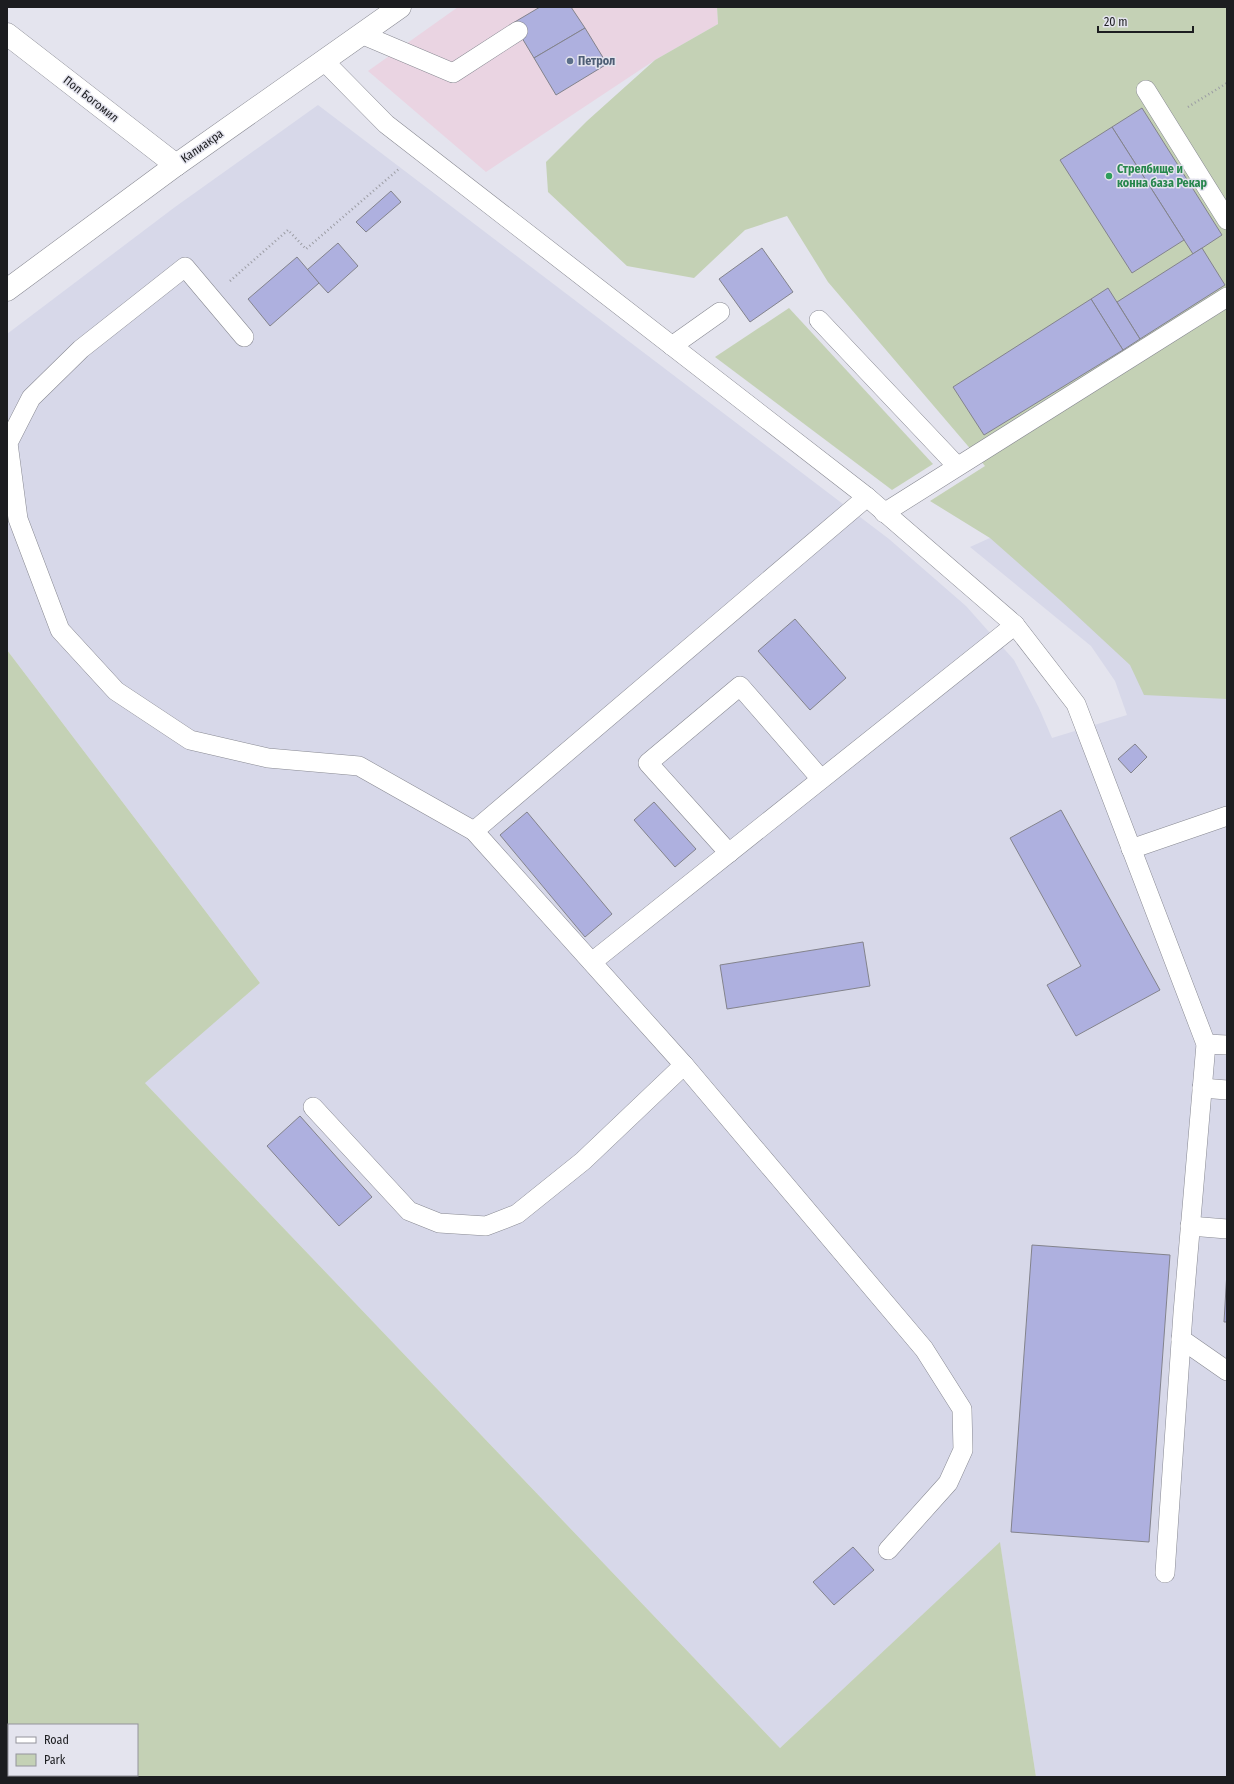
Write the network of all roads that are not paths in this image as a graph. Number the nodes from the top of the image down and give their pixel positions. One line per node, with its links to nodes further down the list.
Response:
1 (400, 7): 4 (street, Калиакра)
2 (518, 31): 4 (lane)
3 (7, 34): 7 (street, Поп Богомил)
4 (361, 34): 5 (street, Калиакра)
5 (324, 61): 7 (street, Калиакра); 14 (lane)
6 (1146, 90): 8 (lane)
7 (176, 165): 9 (street, Калиакра)
8 (1227, 220)
9 (7, 290)
10 (1227, 297): 15 (lane)
11 (720, 312): 14 (lane)
12 (819, 320): 15 (lane)
13 (244, 337): 21 (lane)
14 (672, 346): 16 (lane)
15 (957, 466): 17 (lane)
16 (867, 497): 17 (lane); 21 (lane)
17 (884, 513): 18 (lane)
18 (1015, 625): 19 (lane); 22 (lane)
19 (821, 779): 23 (lane); 23 (lane)
20 (1227, 816): 22 (lane)
21 (474, 831): 24 (lane)
22 (1131, 849): 25 (lane)
23 (729, 853): 24 (lane)
24 (592, 962): 27 (lane)
25 (1206, 1044): 26 (lane); 28 (lane)
26 (1227, 1045)
27 (684, 1065): 30 (lane); 35 (lane)
28 (1202, 1088): 29 (lane); 31 (lane)
29 (1227, 1090)
30 (313, 1107)
31 (1190, 1226): 32 (lane); 33 (lane)
32 (1227, 1229)
33 (1181, 1339): 34 (lane); 36 (lane)
34 (1227, 1371)
35 (888, 1550)
36 (1165, 1573)

